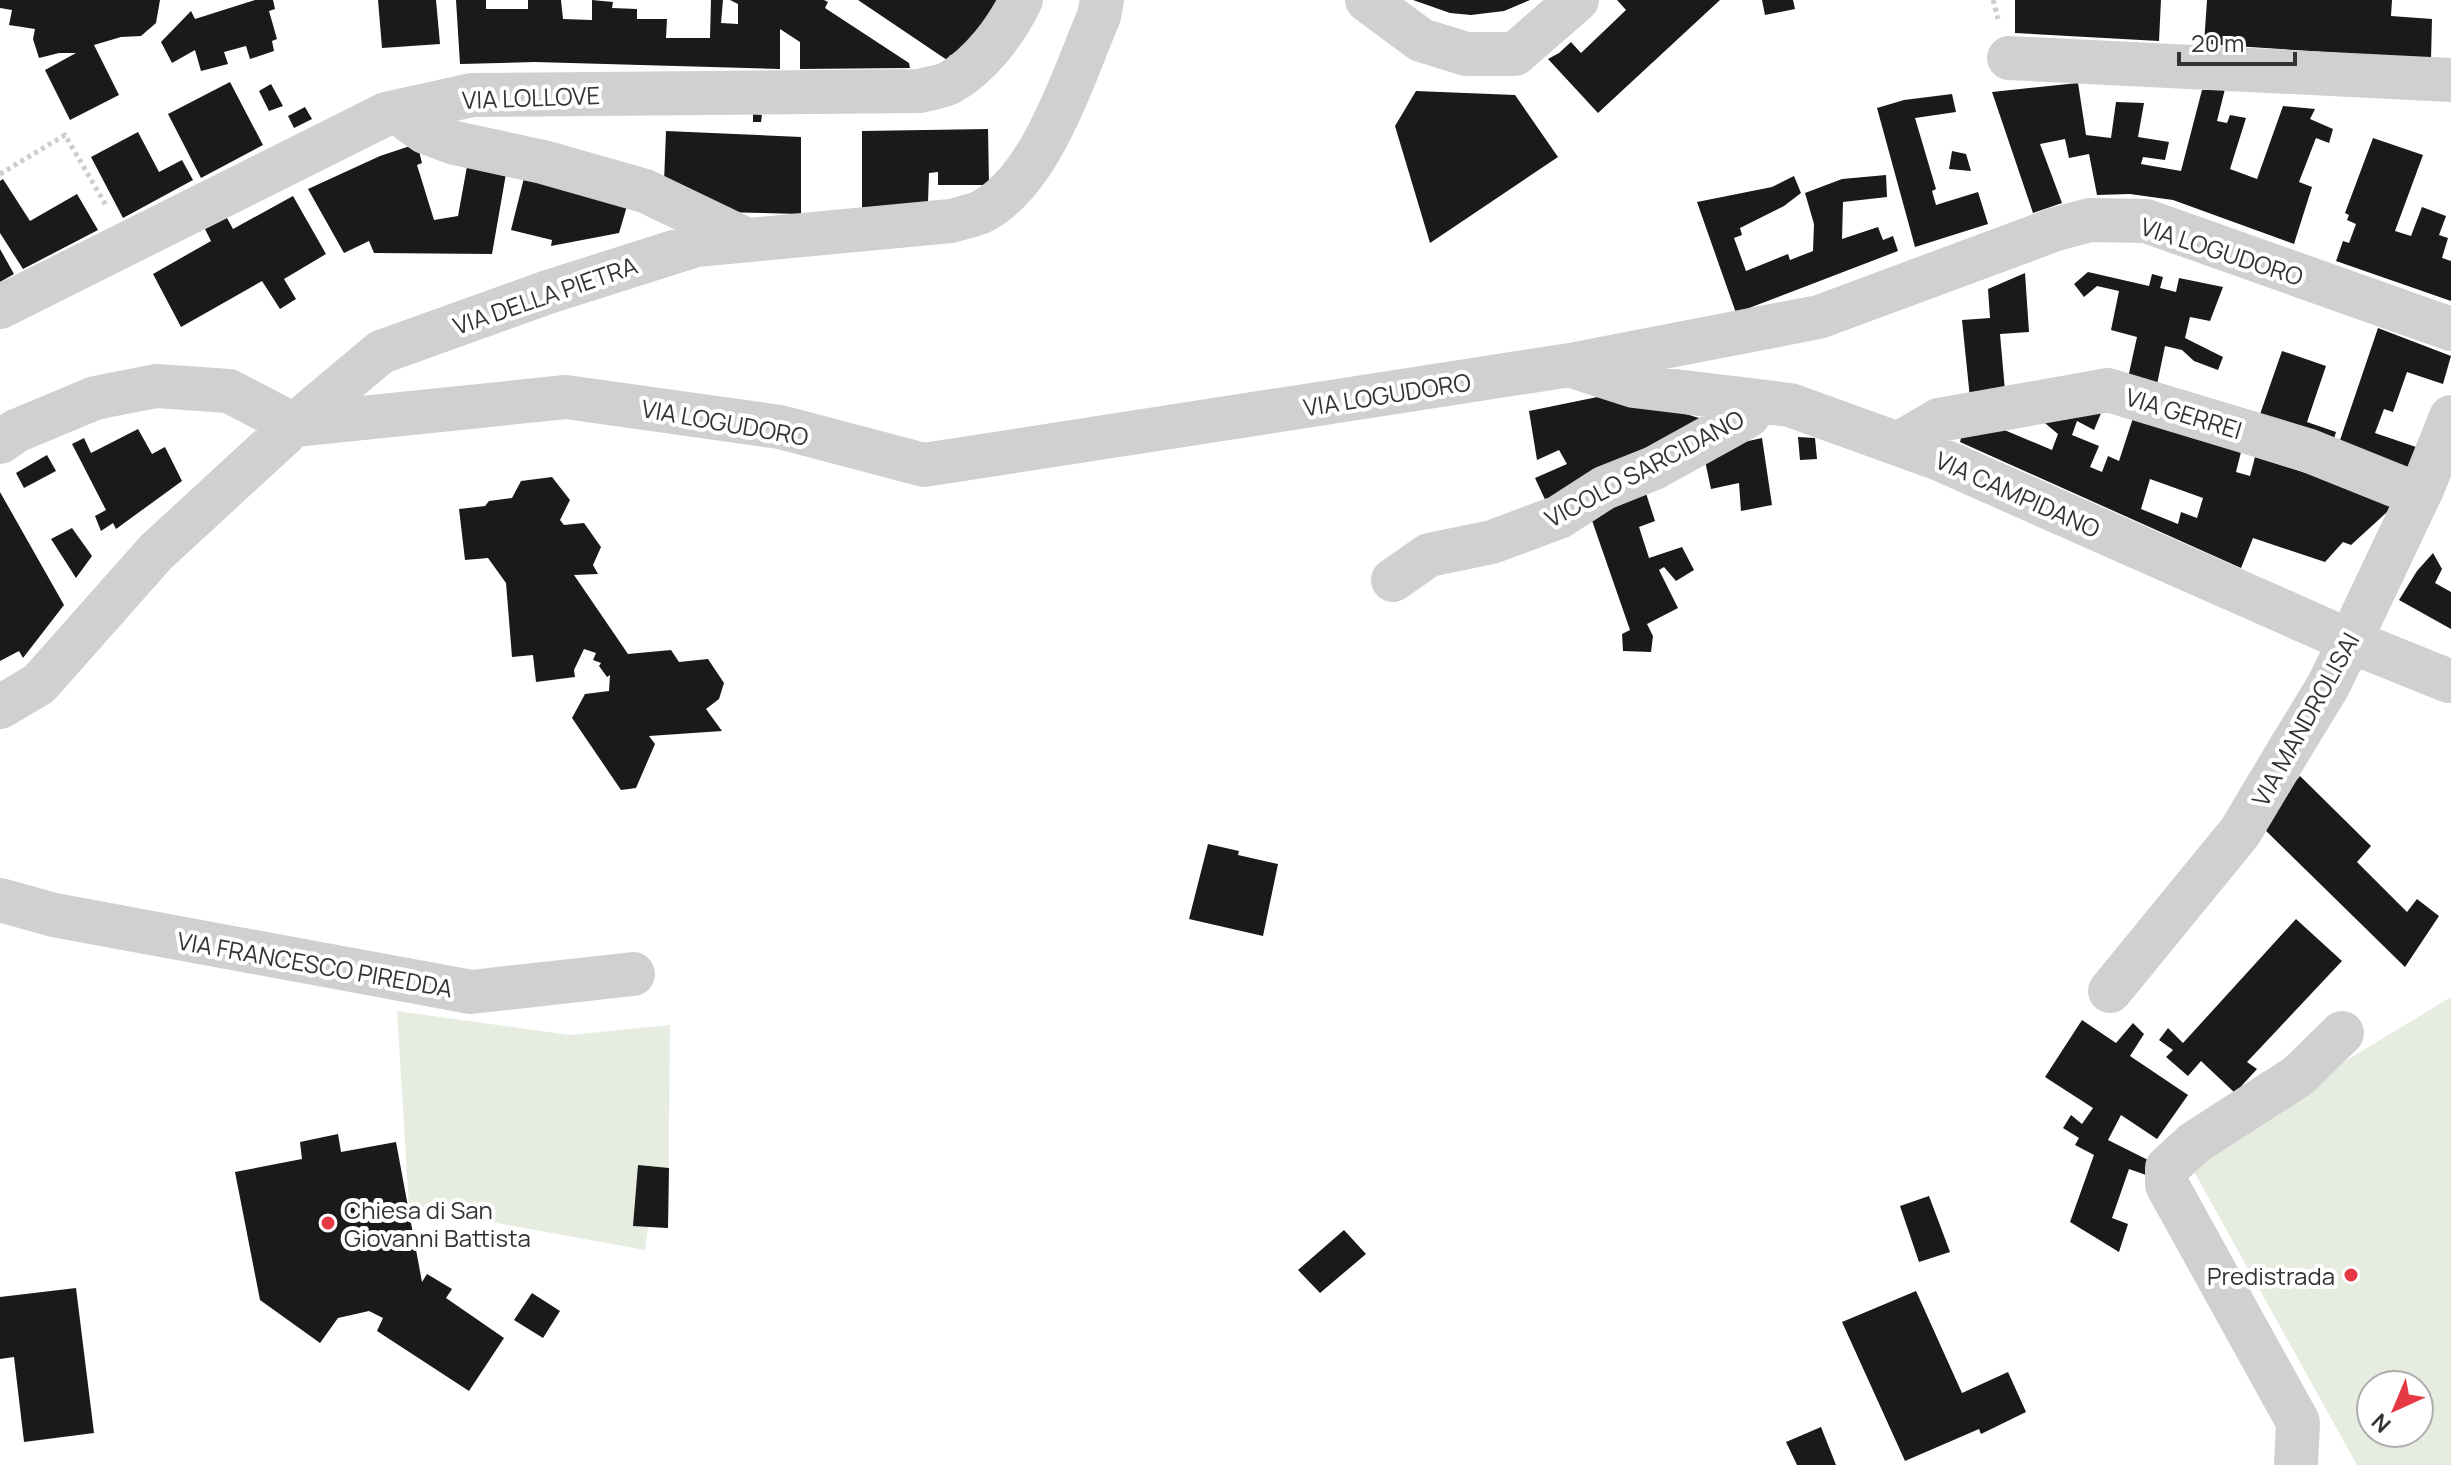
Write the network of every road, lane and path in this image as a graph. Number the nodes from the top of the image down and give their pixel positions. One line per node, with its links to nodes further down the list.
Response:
1 (1021, 0): 7 (street, VIA LOLLOVE)
2 (1102, 0): 9 (street, VIA DELLA PIETRA)
3 (1367, 0): 4 (street)
4 (1577, 0)
5 (2009, 58): 6 (street)
6 (2451, 80)
7 (403, 110): 9 (street); 10 (street, VIA LOLLOVE)
8 (0, 174): 10 (path)
9 (748, 240): 16 (street, VIA DELLA PIETRA)
10 (128, 243): 11 (street, VIA LOLLOVE)
11 (0, 307)
12 (2451, 329): 13 (street, VIA LOGUDORO)
13 (1570, 365): 14 (street, VIA CAMPIDANO); 16 (street, VIA LOGUDORO)
14 (1758, 401): 18 (street, VIA CAMPIDANO); 20 (street, VICOLO SARCIDANO)
15 (2451, 417): 19 (street, VIA MANDROLISAI)
16 (294, 425): 17 (street); 23 (street, VIA DELLA PIETRA)
17 (0, 442)
18 (1898, 444): 19 (street, VIA GERREI); 21 (street, VIA CAMPIDANO)
19 (2419, 495): 21 (street, VIA MANDROLISAI)
20 (1393, 580)
21 (2350, 641): 22 (street, VIA CAMPIDANO); 26 (street, VIA MANDROLISAI)
22 (2449, 681)
23 (0, 707)
24 (0, 900): 25 (street, VIA FRANCESCO PIREDDA)
25 (633, 974)
26 (2110, 991)
27 (2342, 1033): 28 (street)
28 (2296, 1465)

